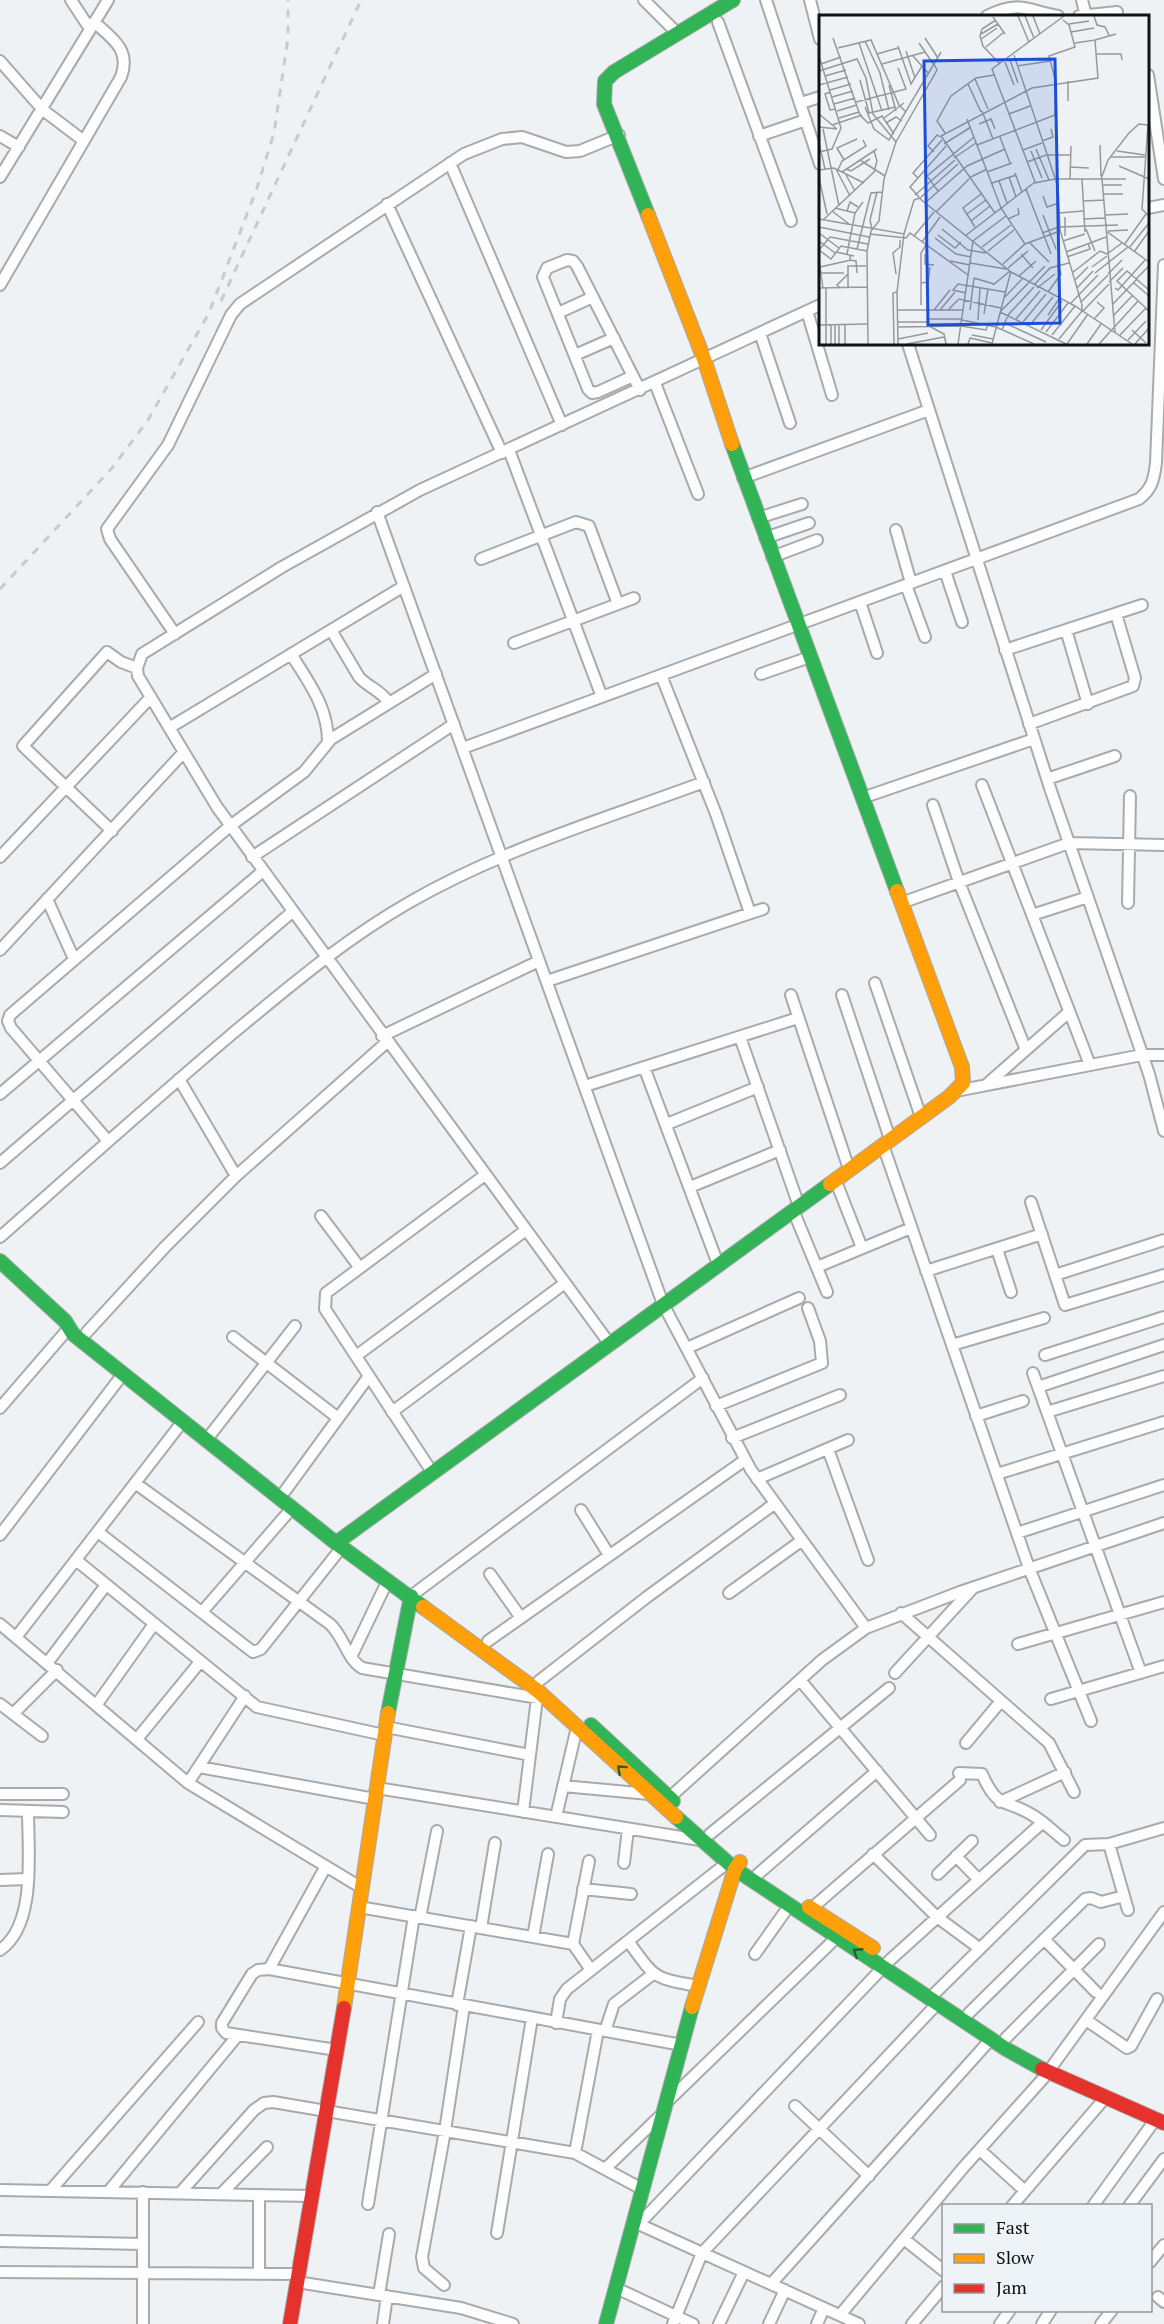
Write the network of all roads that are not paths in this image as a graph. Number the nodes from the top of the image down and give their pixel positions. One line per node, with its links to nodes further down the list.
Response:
1 (71, 0): 16 (street)
2 (108, 0): 16 (street)
3 (644, 0): 17 (street)
4 (733, 0): 17 (main road)
5 (766, 0): 22 (street)
6 (810, 0): 18 (street)
7 (1082, 0): 13 (street)
8 (1114, 0): 10 (street)
9 (1012, 3): 11 (street); 12 (street)
10 (1118, 14): 14 (street)
11 (989, 15)
12 (1055, 15)
13 (1086, 15)
14 (1102, 15)
15 (718, 22): 27 (street)
16 (92, 26): 23 (street); 28 (street)
17 (677, 33): 25 (main road)
18 (819, 35)
19 (0, 61): 23 (street)
20 (1149, 81): 33 (street)
21 (819, 97): 22 (street)
22 (801, 104): 24 (street)
23 (43, 110): 28 (street); 29 (street)
24 (806, 120): 27 (street); 30 (street)
25 (619, 135): 31 (street); 49 (main road)
26 (0, 136): 29 (street)
27 (759, 136): 37 (street)
28 (84, 141): 39 (street)
29 (19, 147): 32 (street)
30 (819, 161)
31 (450, 163): 34 (street); 56 (street)
32 (0, 177)
33 (1164, 178)
34 (387, 204): 57 (street); 84 (street)
35 (1164, 205): 36 (street)
36 (1149, 208)
37 (791, 221)
38 (1164, 265): 40 (street)
39 (0, 285)
40 (1163, 294): 70 (street)
41 (593, 297): 44 (street); 44 (street); 46 (street)
42 (819, 305): 43 (street)
43 (807, 311): 45 (street); 53 (street)
44 (558, 312): 48 (street)
45 (760, 333): 49 (street); 55 (street)
46 (614, 339): 48 (street); 50 (street)
47 (908, 345): 54 (street)
48 (574, 355): 50 (street)
49 (704, 359): 51 (street); 58 (main road)
50 (633, 376): 52 (street)
51 (655, 383): 52 (street); 59 (street)
52 (640, 390): 56 (street)
53 (832, 395)
54 (929, 410): 58 (street); 70 (street)
55 (790, 423)
56 (562, 425): 57 (street)
57 (506, 452): 61 (street); 65 (street)
58 (743, 478): 62 (main road)
59 (698, 494)
60 (802, 504): 62 (street)
61 (377, 513): 73 (street); 84 (street)
62 (758, 518): 66 (main road)
63 (809, 523): 66 (street)
64 (896, 530): 72 (street)
65 (542, 535): 69 (street); 76 (street); 79 (street)
66 (765, 538): 68 (main road)
67 (817, 540): 68 (street)
68 (772, 557): 81 (main road)
69 (481, 559)
70 (976, 559): 71 (street); 87 (street)
71 (945, 571): 72 (street); 80 (street)
72 (909, 584): 75 (street); 85 (street)
73 (404, 586): 82 (street); 92 (street)
74 (634, 598): 76 (street)
75 (860, 602): 81 (street); 88 (street)
76 (618, 604): 79 (street)
77 (1142, 605): 78 (street)
78 (1116, 614): 83 (street); 98 (street)
79 (574, 621): 86 (street); 96 (street)
80 (962, 622)
81 (798, 625): 90 (main road); 94 (street)
82 (331, 630): 89 (street); 97 (street)
83 (1066, 630): 87 (street); 98 (street)
84 (175, 634): 91 (street)
85 (925, 637)
86 (514, 643)
87 (1005, 651): 100 (street)
88 (877, 653)
89 (291, 654): 101 (street); 103 (street)
90 (810, 657): 93 (street); 112 (main road)
91 (136, 668): 95 (street); 110 (street)
92 (436, 674): 97 (street); 99 (street)
93 (761, 674)
94 (661, 675): 96 (street); 108 (street)
95 (150, 697): 101 (street); 110 (street)
96 (602, 697): 104 (street)
97 (389, 703): 103 (street)
98 (1088, 704): 100 (street)
99 (454, 724): 104 (street); 120 (street)
100 (1029, 724): 102 (street)
101 (169, 728): 105 (street)
102 (1034, 739): 107 (street); 112 (street)
103 (328, 742): 114 (street)
104 (463, 748): 121 (street)
105 (183, 753): 114 (street); 115 (street)
106 (1115, 756): 107 (street)
107 (1047, 778): 116 (street)
108 (704, 782): 121 (street); 131 (street)
109 (982, 785): 122 (street)
110 (64, 788): 115 (street); 119 (street)
111 (1130, 796): 117 (street)
112 (862, 798): 127 (main road)
113 (933, 805): 124 (street)
114 (230, 826): 120 (street); 135 (street)
115 (112, 831): 126 (street)
116 (1069, 843): 117 (street); 122 (street); 125 (street)
117 (1131, 844): 118 (street); 128 (street)
118 (1164, 845)
119 (0, 857)
120 (252, 857): 123 (street)
121 (502, 857): 134 (street); 136 (street)
122 (1012, 863): 124 (street); 132 (street)
123 (263, 872): 130 (street); 148 (street)
124 (959, 882): 127 (street); 145 (street)
125 (1088, 897): 132 (street); 146 (street)
126 (47, 899): 133 (street); 135 (street)
127 (901, 903): 155 (main road)
128 (1128, 903)
129 (763, 909): 131 (street)
130 (292, 912): 134 (street); 157 (street)
131 (750, 914): 137 (street)
132 (1032, 915): 141 (street)
133 (0, 950)
134 (325, 957): 144 (street); 151 (street)
135 (74, 959): 148 (street)
136 (540, 961): 137 (street); 144 (street)
137 (547, 981): 153 (street)
138 (875, 983): 158 (street)
139 (791, 995): 142 (street)
140 (842, 995): 162 (street)
141 (1070, 1012): 145 (street); 149 (street)
142 (798, 1018): 143 (street); 165 (street)
143 (740, 1037): 150 (street); 154 (street)
144 (384, 1039): 166 (street); 167 (street)
145 (1026, 1050): 152 (street)
146 (1142, 1055): 147 (street); 149 (street); 160 (street)
147 (1164, 1055)
148 (40, 1060): 156 (street); 157 (street)
149 (1090, 1065): 152 (street)
150 (644, 1067): 153 (street); 159 (street)
151 (179, 1079): 161 (street); 167 (street)
152 (986, 1085): 155 (street)
153 (585, 1086): 192 (street)
154 (758, 1087): 159 (street); 163 (street)
155 (956, 1091): 158 (main road)
156 (0, 1094)
157 (75, 1101): 161 (street); 164 (street)
158 (921, 1117): 162 (main road)
159 (667, 1124): 169 (street)
160 (1164, 1131)
161 (108, 1142): 176 (street)
162 (887, 1142): 165 (main road); 173 (street)
163 (780, 1150): 169 (street); 171 (street)
164 (0, 1163)
165 (849, 1169): 168 (main road)
166 (485, 1175): 174 (street); 184 (street)
167 (236, 1176): 198 (street)
168 (835, 1179): 171 (main road); 178 (street)
169 (690, 1187): 182 (street)
170 (1031, 1202): 175 (street)
171 (796, 1208): 182 (main road); 183 (street)
172 (321, 1216): 184 (street)
173 (912, 1228): 178 (street); 185 (street)
174 (525, 1230): 188 (street); 205 (street)
175 (1042, 1234): 179 (street); 186 (street)
176 (0, 1237)
177 (1164, 1240): 186 (street)
178 (862, 1248): 183 (street)
179 (997, 1249): 185 (street); 190 (street)
180 (0, 1253): 196 (street)
181 (0, 1261): 196 (main road)
182 (718, 1264): 192 (main road)
183 (817, 1267): 189 (street)
184 (360, 1268): 205 (street)
185 (926, 1271): 201 (street)
186 (1055, 1275): 187 (street)
187 (1164, 1275)
188 (565, 1283): 200 (street); 217 (street)
189 (827, 1292)
190 (1011, 1292)
191 (799, 1298): 203 (street)
192 (663, 1304): 200 (main road); 203 (street)
193 (807, 1308): 215 (street)
194 (1164, 1317): 204 (street)
195 (1044, 1318): 201 (street)
196 (69, 1324): 198 (main road); 208 (main road); 216 (street)
197 (295, 1326): 206 (street)
198 (87, 1332): 223 (main road)
199 (233, 1337): 206 (street)
200 (609, 1343): 229 (main road)
201 (952, 1345): 219 (street)
202 (1164, 1345): 212 (street)
203 (687, 1348): 211 (street)
204 (1045, 1355)
205 (356, 1356): 209 (street)
206 (267, 1362): 220 (street); 223 (street)
207 (1033, 1373): 212 (street)
208 (123, 1374): 221 (main road); 242 (street)
209 (369, 1376): 217 (street); 220 (street)
210 (1164, 1376): 218 (street)
211 (703, 1378): 215 (street); 255 (street)
212 (1038, 1387): 218 (street)
213 (840, 1395): 224 (street)
214 (1023, 1401): 219 (street)
215 (716, 1406): 224 (street)
216 (0, 1408)
217 (392, 1412): 229 (street)
218 (1047, 1412): 227 (street)
219 (976, 1416): 230 (street)
220 (338, 1418): 234 (street)
221 (183, 1421): 232 (street); 236 (main road)
222 (1164, 1422): 227 (street)
223 (211, 1434): 234 (main road)
224 (732, 1438): 228 (street)
225 (848, 1440): 226 (street)
226 (828, 1449): 231 (street); 248 (street)
227 (1062, 1454): 230 (street); 238 (street)
228 (745, 1460): 231 (street); 246 (street)
229 (432, 1472): 244 (main road)
230 (997, 1474): 241 (street)
231 (757, 1479): 235 (street)
232 (135, 1483): 240 (street); 249 (street)
233 (1164, 1485): 238 (street)
234 (285, 1491): 244 (main road)
235 (774, 1504): 243 (street); 279 (street)
236 (292, 1508): 244 (main road); 249 (street)
237 (581, 1510): 246 (street)
238 (1083, 1511): 241 (street); 245 (street)
239 (1164, 1523): 245 (street)
240 (98, 1532): 247 (street); 259 (street)
241 (1017, 1533): 250 (street)
242 (0, 1535)
243 (801, 1541): 256 (street); 265 (street)
244 (341, 1542): 252 (main road); 255 (main road); 257 (street)
245 (1097, 1546): 250 (street); 261 (street)
246 (609, 1555): 262 (street)
247 (76, 1560): 253 (street); 267 (street)
248 (868, 1560)
249 (244, 1564): 257 (street); 259 (street)
250 (1029, 1569): 254 (street); 266 (street)
251 (490, 1574): 262 (street)
252 (388, 1580): 255 (main road); 271 (street)
253 (106, 1585): 264 (street); 272 (street)
254 (973, 1587): 260 (street); 268 (street)
255 (415, 1592): 269 (main road); 276 (main road); 284 (main road)
256 (729, 1593)
257 (298, 1602): 259 (street); 271 (street)
258 (1164, 1602): 261 (street)
259 (202, 1612)
260 (902, 1613): 265 (street); 268 (street)
261 (1120, 1614): 266 (street); 278 (street)
262 (521, 1618): 269 (street)
263 (0, 1624): 267 (street)
264 (154, 1624): 273 (street); 288 (street)
265 (866, 1628): 280 (street)
266 (1055, 1633): 270 (street); 282 (street)
267 (17, 1636): 272 (street)
268 (928, 1636): 277 (street); 286 (street)
269 (488, 1641): 279 (main road)
270 (1018, 1644)
271 (351, 1657): 276 (street)
272 (48, 1662): 275 (street)
273 (200, 1662): 283 (street); 295 (street)
274 (1164, 1666): 278 (street)
275 (57, 1670): 288 (street); 289 (street)
276 (394, 1672): 284 (street); 293 (main road)
277 (895, 1672)
278 (1141, 1673): 282 (street)
279 (540, 1680): 308 (main road)
280 (800, 1680): 292 (street); 308 (street)
281 (888, 1688): 292 (street)
282 (1078, 1691): 285 (street); 290 (street)
283 (245, 1696): 293 (street); 298 (street)
284 (542, 1698): 291 (main road); 297 (street)
285 (1052, 1699)
286 (1001, 1701): 296 (street); 300 (street)
287 (0, 1704): 289 (street)
288 (97, 1704): 295 (street)
289 (13, 1714): 294 (street)
290 (1091, 1721)
291 (577, 1727): 302 (street); 307 (main road, one-way to 291)
292 (841, 1728): 299 (street); 321 (street)
293 (385, 1731): 297 (street); 306 (main road)
294 (42, 1736)
295 (136, 1739): 301 (street)
296 (966, 1743)
297 (530, 1755): 313 (street)
298 (199, 1767): 301 (street); 306 (street)
299 (877, 1771): 315 (street); 333 (street)
300 (1065, 1772): 303 (street); 309 (street)
301 (188, 1783): 332 (street)
302 (563, 1786): 307 (street); 314 (street)
303 (1074, 1792)
304 (0, 1794): 305 (street)
305 (63, 1794)
306 (376, 1794): 313 (street); 338 (main road)
307 (649, 1794): 321 (main road)
308 (669, 1798): 321 (main road)
309 (1000, 1802): 315 (street); 316 (street)
310 (0, 1810): 311 (street)
311 (28, 1811): 312 (street); 335 (street)
312 (63, 1812)
313 (523, 1812): 314 (street)
314 (556, 1817): 317 (street)
315 (915, 1817): 320 (street); 327 (street)
316 (1043, 1822): 322 (street); 337 (street)
317 (628, 1829): 321 (street); 330 (street)
318 (437, 1831): 347 (street)
319 (1163, 1831): 325 (street)
320 (930, 1836)
321 (705, 1837): 331 (main road)
322 (1064, 1840)
323 (972, 1841): 328 (street)
324 (495, 1843): 349 (street)
325 (1109, 1844): 341 (street); 356 (street)
326 (548, 1854): 350 (street)
327 (873, 1854): 344 (street); 348 (street)
328 (956, 1856): 334 (street); 337 (street)
329 (588, 1862): 339 (street)
330 (624, 1863)
331 (734, 1864): 333 (main road); 342 (main road); 353 (street); 365 (main road)
332 (326, 1866): 338 (street); 360 (street)
333 (758, 1874): 344 (main road)
334 (939, 1875)
335 (27, 1879): 336 (street); 357 (street)
336 (0, 1880)
337 (979, 1880): 348 (street)
338 (362, 1888): 343 (main road)
339 (583, 1889): 340 (street); 354 (street)
340 (631, 1894)
341 (1124, 1896): 345 (street); 352 (street)
342 (789, 1906): 351 (main road); 358 (street)
343 (359, 1907): 347 (street); 364 (main road)
344 (812, 1908): 359 (main road)
345 (1128, 1910)
346 (1164, 1912): 373 (street)
347 (417, 1917): 349 (street); 367 (street)
348 (937, 1917): 356 (street); 359 (street)
349 (476, 1927): 350 (street); 370 (street)
350 (533, 1937): 354 (street)
351 (836, 1938): 359 (main road, one-way to 351); 385 (street)
352 (1044, 1939): 361 (street); 371 (street)
353 (628, 1941): 362 (street); 363 (street)
354 (573, 1944): 362 (street)
355 (1099, 1944): 361 (street)
356 (979, 1948): 368 (street)
357 (0, 1950)
358 (755, 1954)
359 (887, 1964): 368 (main road); 412 (street)
360 (269, 1969): 364 (street); 377 (street)
361 (1075, 1969): 366 (street); 378 (street)
362 (591, 1970): 375 (street)
363 (653, 1974): 365 (street); 376 (street)
364 (348, 1985): 367 (street); 381 (main road)
365 (698, 1986): 380 (main road)
366 (1096, 1992)
367 (402, 1995): 370 (street); 388 (street)
368 (934, 1997): 371 (main road); 379 (main road); 389 (street)
369 (1157, 1999): 373 (street)
370 (460, 2005): 372 (street); 390 (street)
371 (969, 2013): 378 (main road)
372 (532, 2018): 375 (street); 391 (street)
373 (1086, 2020): 382 (street)
374 (198, 2022): 400 (street)
375 (556, 2023): 376 (street)
376 (601, 2031): 380 (street); 394 (street)
377 (238, 2035): 381 (street); 402 (street)
378 (1006, 2038): 382 (main road)
379 (991, 2039): 382 (main road); 397 (street)
380 (682, 2045): 385 (main road)
381 (337, 2050): 386 (main road)
382 (1050, 2069): 383 (main road); 387 (main road); 393 (street)
383 (1105, 2098): 387 (main road); 401 (street)
384 (795, 2106): 389 (street)
385 (665, 2108): 396 (street); 398 (main road)
386 (326, 2112): 388 (street); 404 (street); 407 (main road)
387 (1161, 2118): 410 (street)
388 (382, 2121): 390 (street); 408 (street)
389 (818, 2126): 397 (street); 419 (street)
390 (446, 2131): 391 (street); 428 (street)
391 (511, 2141): 394 (street); 413 (street)
392 (267, 2147): 405 (street)
393 (980, 2150): 401 (street); 415 (street)
394 (575, 2153): 396 (street)
395 (1164, 2159): 411 (street)
396 (606, 2168): 398 (street)
397 (869, 2176): 427 (street)
398 (642, 2189): 412 (main road)
399 (0, 2190): 400 (street)
400 (50, 2191): 402 (street)
401 (1025, 2191): 409 (street)
402 (109, 2192): 403 (street)
403 (143, 2192): 404 (street); 417 (street)
404 (180, 2193): 405 (street)
405 (221, 2194): 406 (street)
406 (259, 2195): 407 (street); 425 (street)
407 (312, 2196): 426 (main road)
408 (368, 2204)
409 (1013, 2204)
410 (1094, 2204)
411 (1130, 2204)
412 (636, 2223): 419 (street); 429 (main road)
413 (497, 2233)
414 (389, 2234): 432 (street)
415 (904, 2239): 421 (street); 435 (street)
416 (0, 2241): 417 (street)
417 (142, 2244): 424 (street)
418 (1164, 2245): 420 (street)
419 (702, 2253): 422 (street); 436 (street)
420 (1152, 2260)
421 (942, 2269)
422 (744, 2271): 427 (street); 443 (street)
423 (0, 2272): 424 (street)
424 (142, 2272): 425 (street); 437 (street)
425 (259, 2274): 426 (street)
426 (298, 2278): 432 (street); 438 (main road)
427 (771, 2284): 431 (street)
428 (444, 2285)
429 (616, 2288): 436 (street); 441 (main road)
430 (942, 2288): 447 (street)
431 (785, 2290): 433 (street); 444 (street)
432 (383, 2296): 439 (street); 440 (street)
433 (824, 2308): 435 (street); 445 (street)
434 (1110, 2312): 448 (street)
435 (840, 2315): 446 (street)
436 (674, 2320): 442 (street)
437 (143, 2324)
438 (290, 2324)
439 (383, 2324)
440 (513, 2324)
441 (606, 2324)
442 (693, 2324)
443 (719, 2324)
444 (770, 2324)
445 (817, 2324)
446 (860, 2324)
447 (912, 2324)
448 (1101, 2324)

